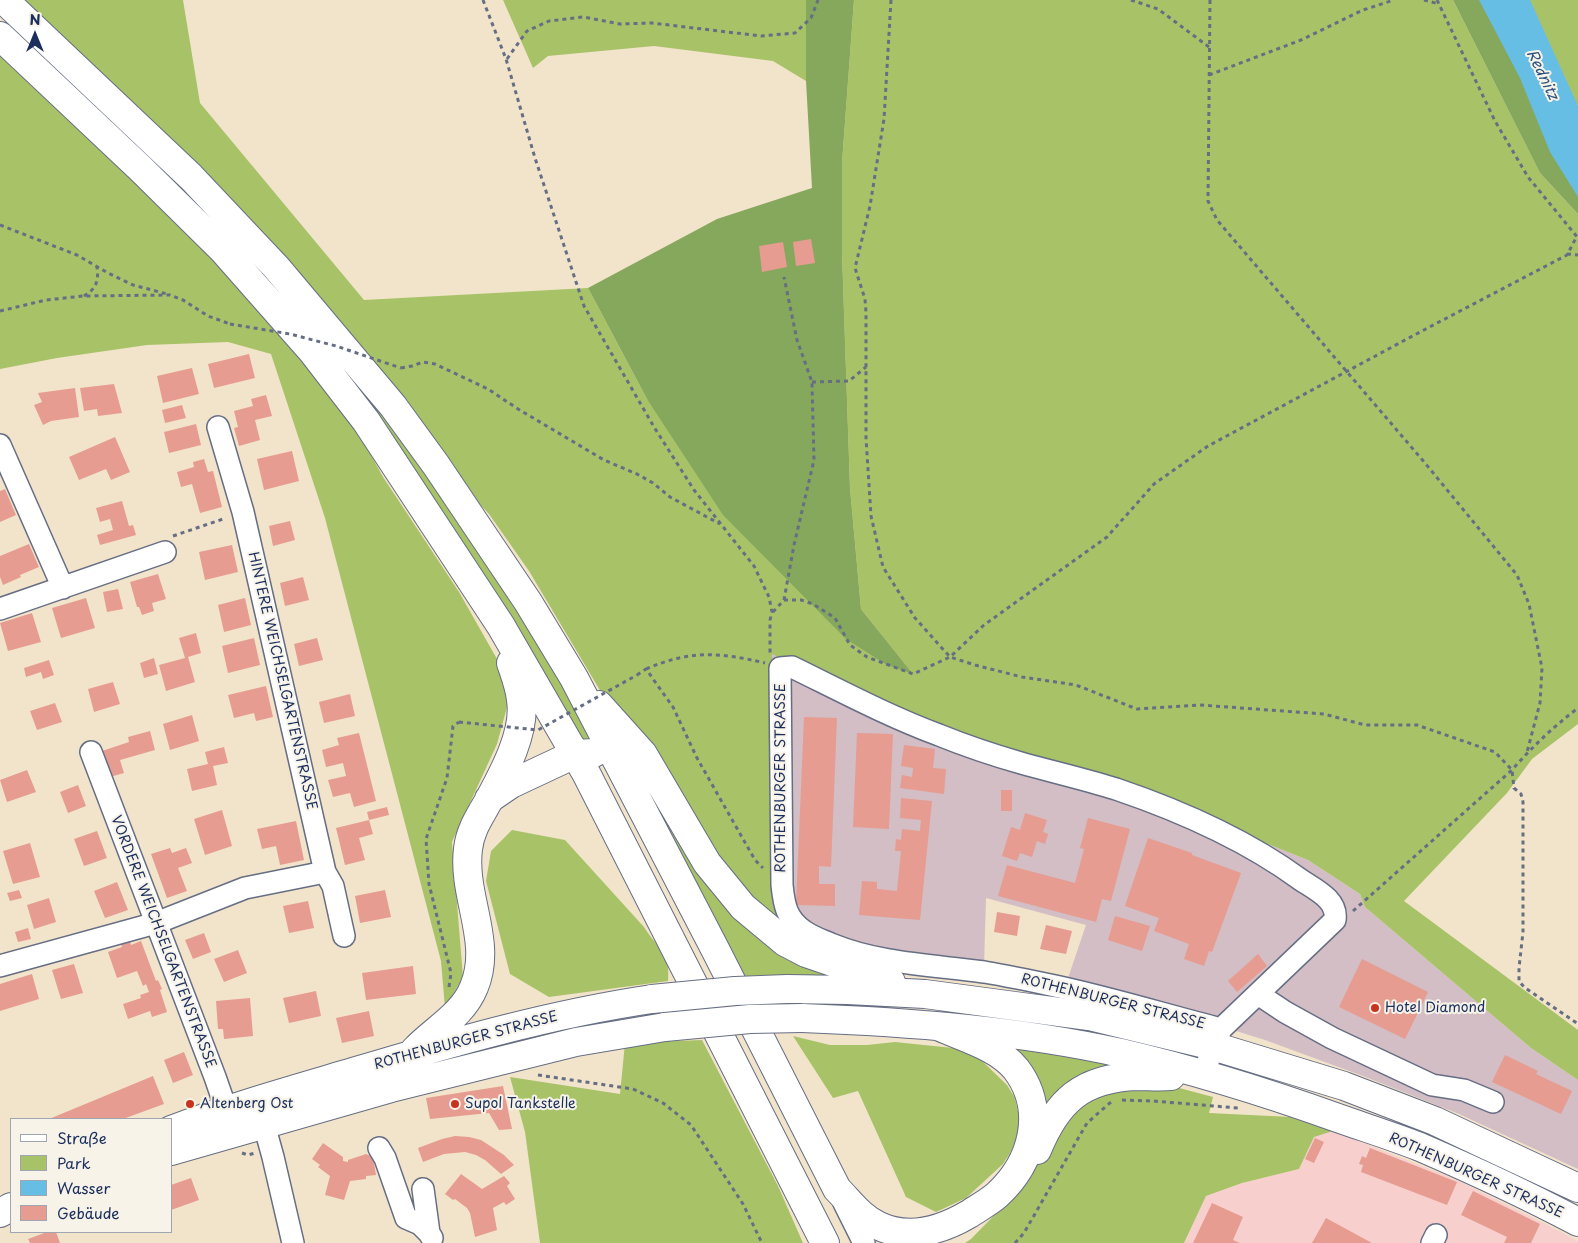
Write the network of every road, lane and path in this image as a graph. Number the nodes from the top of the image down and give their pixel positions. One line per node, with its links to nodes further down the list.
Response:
1 (4, 0): 40 (main road)
2 (483, 0): 13 (path)
3 (818, 0): 13 (path)
4 (890, 0): 24 (path)
5 (1131, 0): 12 (path)
6 (1210, 0): 12 (path)
7 (1394, 0): 14 (path)
8 (1424, 0): 10 (path)
9 (1437, 0): 10 (path)
10 (1439, 4): 16 (path)
11 (0, 36): 36 (main road)
12 (1209, 48): 14 (path)
13 (506, 59): 30 (path)
14 (1209, 74): 25 (path)
15 (0, 225): 19 (path)
16 (1577, 237): 17 (path)
17 (1567, 254): 18 (path); 25 (path)
18 (1578, 255)
19 (97, 266): 21 (path); 22 (path)
20 (784, 276): 26 (path)
21 (170, 295): 22 (path); 30 (path, bridge)
22 (83, 296): 23 (path)
23 (0, 311)
24 (866, 367): 26 (path); 37 (path)
25 (1348, 372): 37 (path); 44 (path)
26 (812, 382): 33 (path)
27 (218, 427): 29 (street, HINTERE WEICHSELGARTENSTRASSE)
28 (0, 445): 32 (street)
29 (243, 512): 31 (path); 48 (street, HINTERE WEICHSELGARTENSTRASSE)
30 (723, 526): 35 (path)
31 (165, 552): 32 (street)
32 (63, 588): 34 (street)
33 (784, 600): 35 (path); 37 (path)
34 (0, 609)
35 (772, 612): 38 (path)
36 (501, 626): 45 (main road); 47 (main road)
37 (950, 657): 46 (path)
38 (773, 662): 39 (path); 49 (street, ROTHENBURGER STRASSE); 56 (street, ROTHENBURGER STRASSE)
39 (646, 669): 49 (path); 54 (path, bridge)
40 (574, 678): 42 (main road); 55 (main road)
41 (1578, 708): 44 (path)
42 (612, 751): 45 (main road); 70 (main road)
43 (91, 752): 51 (street, VORDERE WEICHSELGARTENSTRASSE)
44 (1527, 752): 46 (path)
45 (575, 754): 47 (main road); 77 (main road)
46 (1512, 770): 50 (path); 57 (path)
47 (489, 799): 60 (main road)
48 (325, 872): 51 (street); 52 (street, HINTERE WEICHSELGARTENSTRASSE)
49 (782, 885): 59 (street, ROTHENBURGER STRASSE)
50 (1352, 911)
51 (156, 923): 53 (street); 66 (street, VORDERE WEICHSELGARTENSTRASSE)
52 (344, 936)
53 (0, 966)
54 (448, 991)
55 (925, 994): 59 (main road, ROTHENBURGER STRASSE); 60 (main road, ROTHENBURGER STRASSE, bridge)
56 (1258, 994): 59 (street, ROTHENBURGER STRASSE); 63 (street)
57 (1578, 1024)
58 (940, 1027): 62 (main road, ROTHENBURGER STRASSE); 65 (main road, ROTHENBURGER STRASSE, bridge); 70 (main road)
59 (1217, 1037): 62 (street, ROTHENBURGER STRASSE); 71 (main road, ROTHENBURGER STRASSE)
60 (410, 1055): 65 (main road, ROTHENBURGER STRASSE)
61 (531, 1074): 76 (path)
62 (1204, 1074): 73 (main road, ROTHENBURGER STRASSE); 79 (main road)
63 (1493, 1102)
64 (1248, 1109): 80 (path)
65 (260, 1113): 66 (main road, ROTHENBURGER STRASSE); 75 (street)
66 (230, 1122): 67 (main road, ROTHENBURGER STRASSE); 69 (main road, ROTHENBURGER STRASSE)
67 (172, 1130)
68 (379, 1148): 74 (street)
69 (172, 1151)
70 (836, 1188): 78 (street)
71 (1578, 1188)
72 (423, 1189): 74 (street)
73 (1578, 1222)
74 (432, 1238)
75 (293, 1243)
76 (762, 1243)
77 (825, 1243)
78 (864, 1243)
79 (938, 1243)
80 (1015, 1243)

